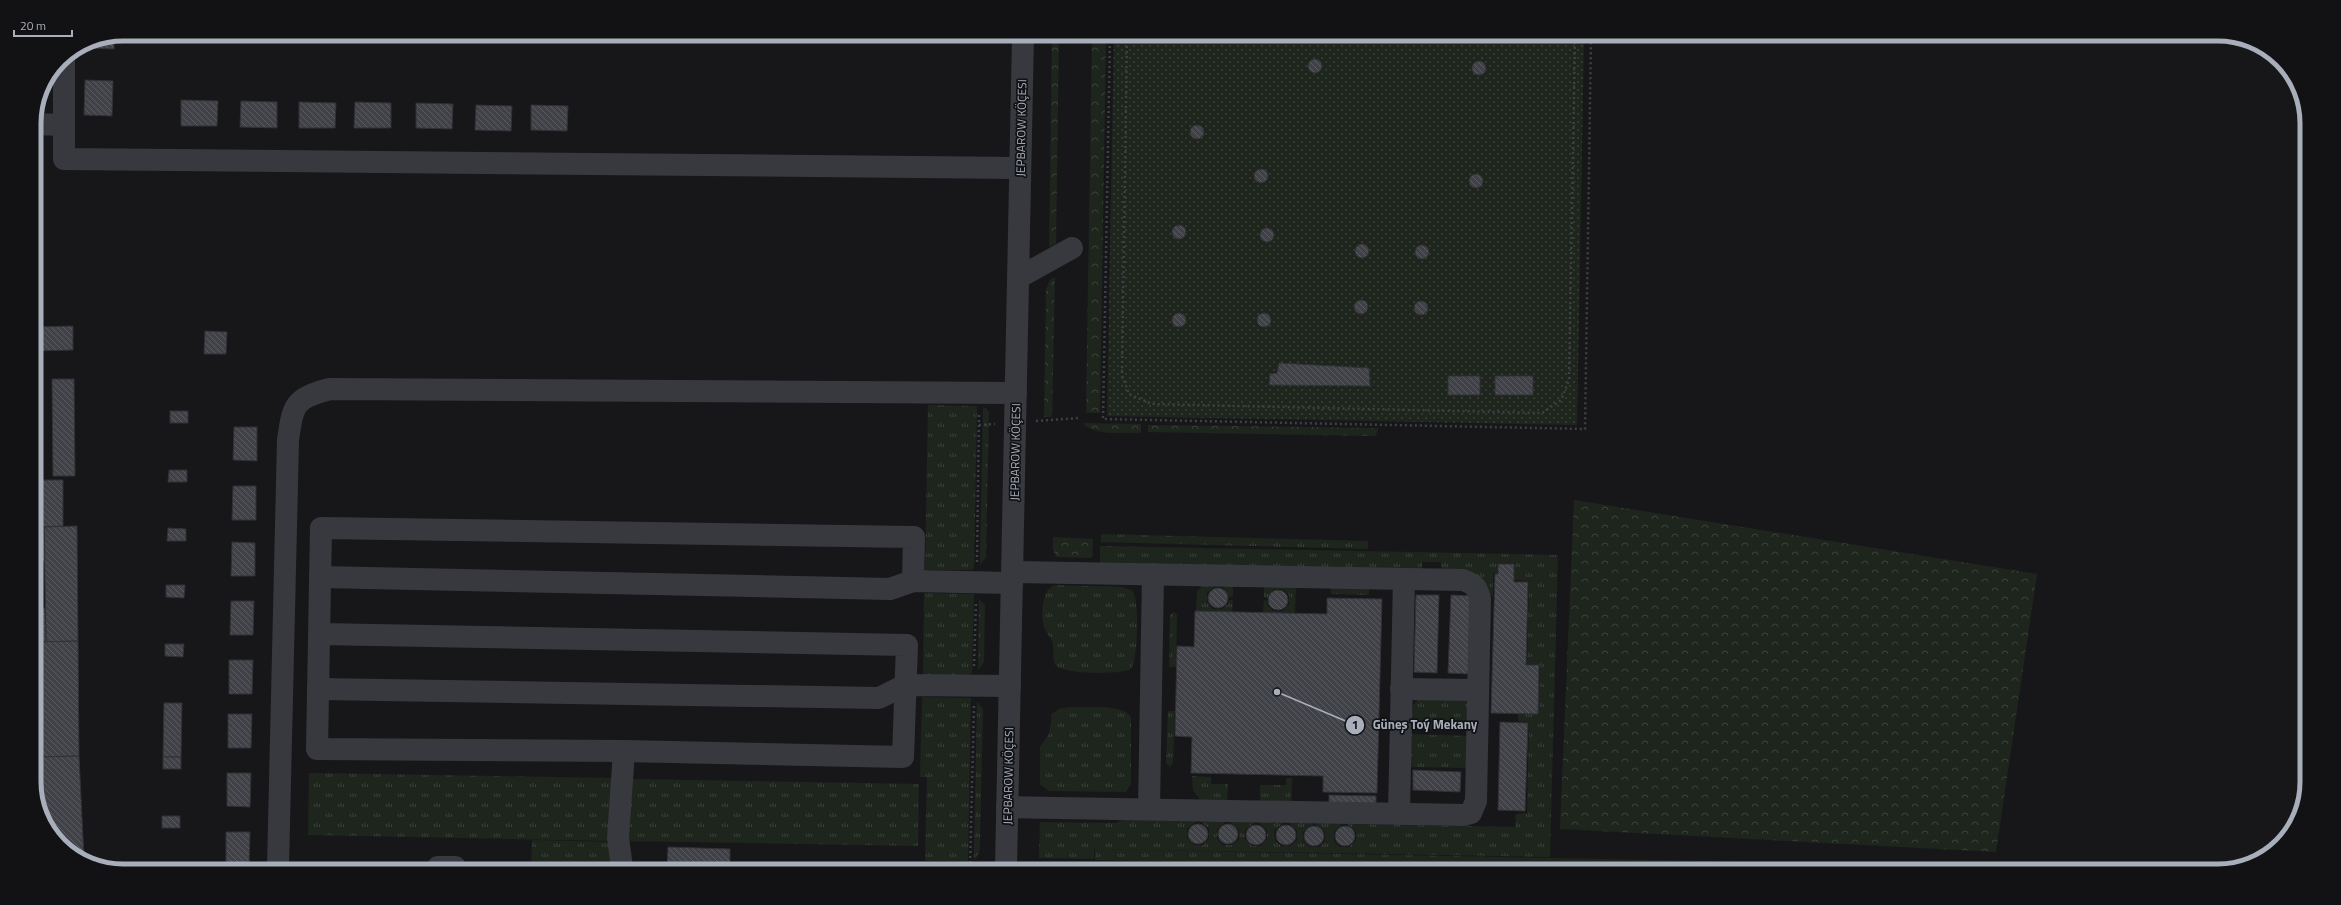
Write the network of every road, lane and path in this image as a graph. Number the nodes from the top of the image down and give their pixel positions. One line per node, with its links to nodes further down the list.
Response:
1 (1023, 41): 9 (street, JEPBAROW KÖÇESI)
2 (1110, 41): 5 (path)
3 (1127, 41): 4 (path)
4 (1575, 41)
5 (1591, 41)
6 (64, 66): 8 (street)
7 (41, 124): 8 (street)
8 (64, 125): 9 (street)
9 (1020, 168): 11 (street, JEPBAROW KÖÇESI)
10 (1072, 248): 11 (street)
11 (1018, 278): 13 (street, JEPBAROW KÖÇESI)
12 (980, 392): 13 (street); 19 (path); 31 (street)
13 (1016, 393): 16 (street, JEPBAROW KÖÇESI)
14 (1153, 574): 16 (street); 17 (street); 29 (street)
15 (320, 577): 18 (street); 18 (street); 20 (street)
16 (1012, 577): 19 (street); 23 (street, JEPBAROW KÖÇESI)
17 (1404, 578): 25 (street); 26 (street)
18 (913, 581): 19 (street)
19 (976, 582): 22 (path)
20 (320, 634): 21 (street); 24 (street)
21 (905, 685): 22 (street); 24 (street); 27 (street)
22 (974, 686): 23 (street); 33 (path)
23 (1010, 686): 28 (street, JEPBAROW KÖÇESI)
24 (318, 689): 27 (street)
25 (1401, 689): 26 (street); 30 (street)
26 (1478, 690): 30 (street)
27 (624, 751): 32 (street)
28 (1007, 807): 29 (street); 34 (street, JEPBAROW KÖÇESI)
29 (1149, 809): 30 (street)
30 (1399, 814)
31 (278, 864)
32 (622, 864)
33 (970, 864)
34 (1006, 864)

